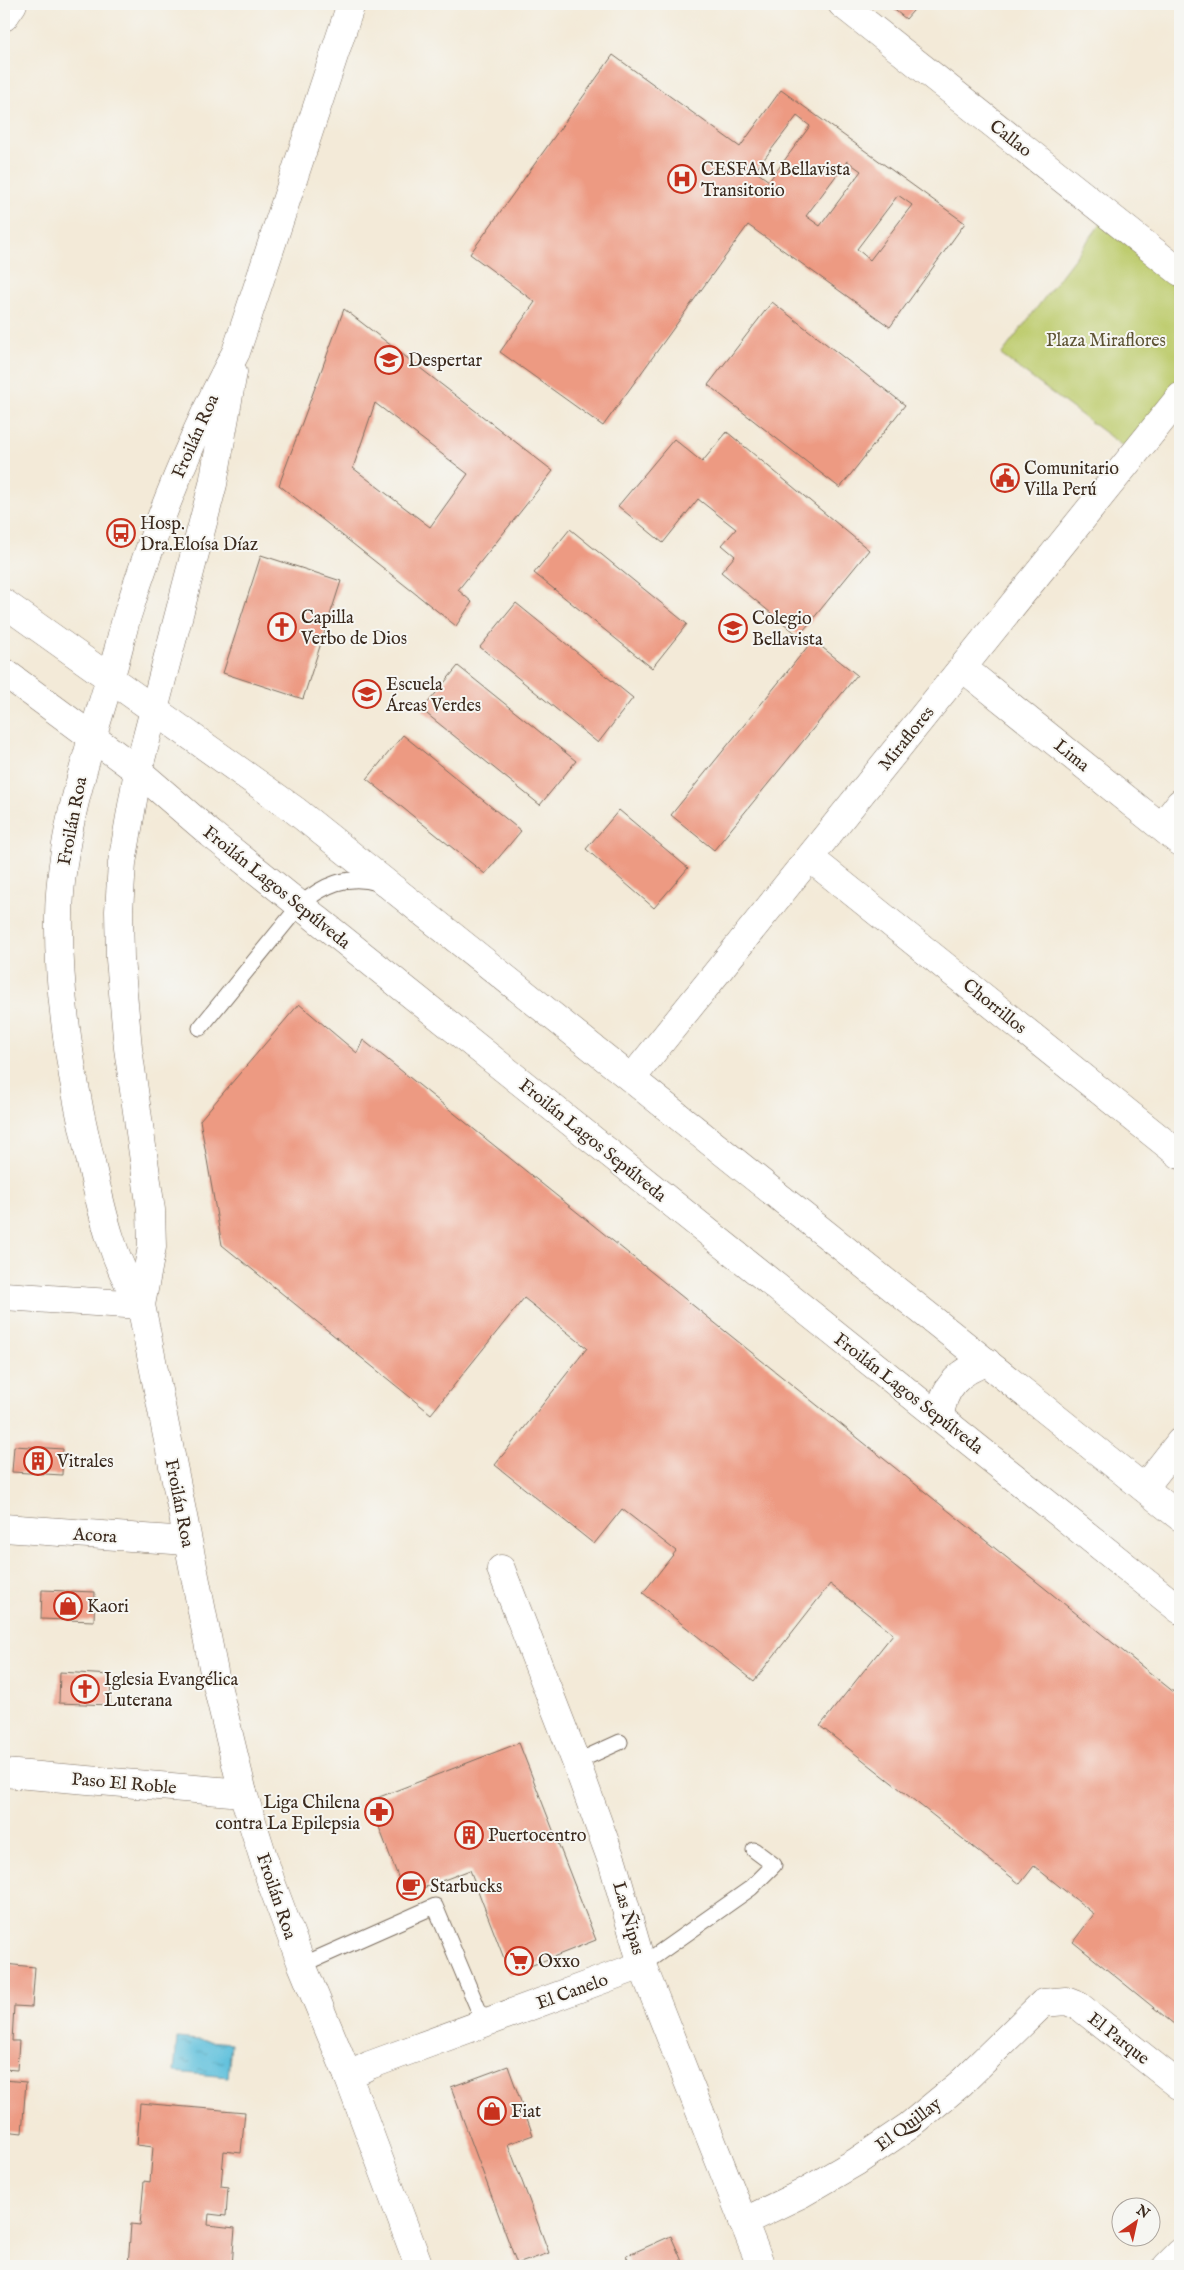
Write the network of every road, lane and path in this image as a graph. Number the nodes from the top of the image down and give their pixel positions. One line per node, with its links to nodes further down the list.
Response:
1 (13, 4): 4 (street)
2 (351, 4): 6 (street, Froilán Roa)
3 (842, 4): 5 (street, Callao)
4 (4, 17)
5 (1180, 272)
6 (236, 352): 11 (street, Froilán Roa); 12 (street, Froilán Roa)
7 (1180, 397): 9 (street, Miraflores)
8 (4, 603): 11 (street)
9 (963, 668): 16 (street, Lima); 17 (street, Miraflores)
10 (4, 672): 13 (street, Froilán Lagos Sepúlveda)
11 (111, 677): 12 (street); 13 (street, Froilán Roa)
12 (155, 709): 14 (street, Froilán Roa); 18 (street)
13 (91, 736): 14 (street, Froilán Lagos Sepúlveda); 24 (street, Froilán Roa)
14 (138, 771): 19 (street, Froilán Lagos Sepúlveda); 24 (street, Froilán Roa)
15 (1180, 804): 16 (street)
16 (1171, 834)
17 (810, 858): 21 (street, Miraflores); 22 (street, Chorrillos)
18 (394, 888): 19 (lane); 21 (street)
19 (300, 906): 20 (lane); 26 (street, Froilán Lagos Sepúlveda)
20 (200, 1028)
21 (632, 1078): 25 (street)
22 (1180, 1155)
23 (4, 1296): 24 (street)
24 (141, 1305): 31 (street, Froilán Roa)
25 (987, 1362): 26 (street); 28 (street)
26 (940, 1418): 33 (street, Froilán Lagos Sepúlveda)
27 (1180, 1442): 28 (street)
28 (1144, 1488): 29 (street)
29 (1180, 1518)
30 (4, 1528): 31 (street, Acora)
31 (187, 1541): 37 (street, Froilán Roa)
32 (501, 1569): 35 (street, Las Ñipas)
33 (1180, 1610)
34 (620, 1742): 35 (lane)
35 (576, 1762): 40 (street, Las Ñipas)
36 (4, 1773): 37 (street, Paso El Roble)
37 (243, 1793): 39 (street, Froilán Roa)
38 (754, 1850): 40 (lane, El Canelo)
39 (302, 1965): 42 (lane); 43 (street, Froilán Roa)
40 (642, 1965): 42 (street, El Canelo); 45 (street, Las Ñipas)
41 (1053, 2000): 44 (street, El Parque); 45 (street, El Quillay)
42 (484, 2023): 43 (street, El Canelo)
43 (348, 2076): 47 (street, Froilán Roa)
44 (1180, 2086)
45 (743, 2222): 48 (street, Las Ñipas)
46 (1180, 2253): 49 (street)
47 (419, 2266)
48 (761, 2266)
49 (1167, 2266)

